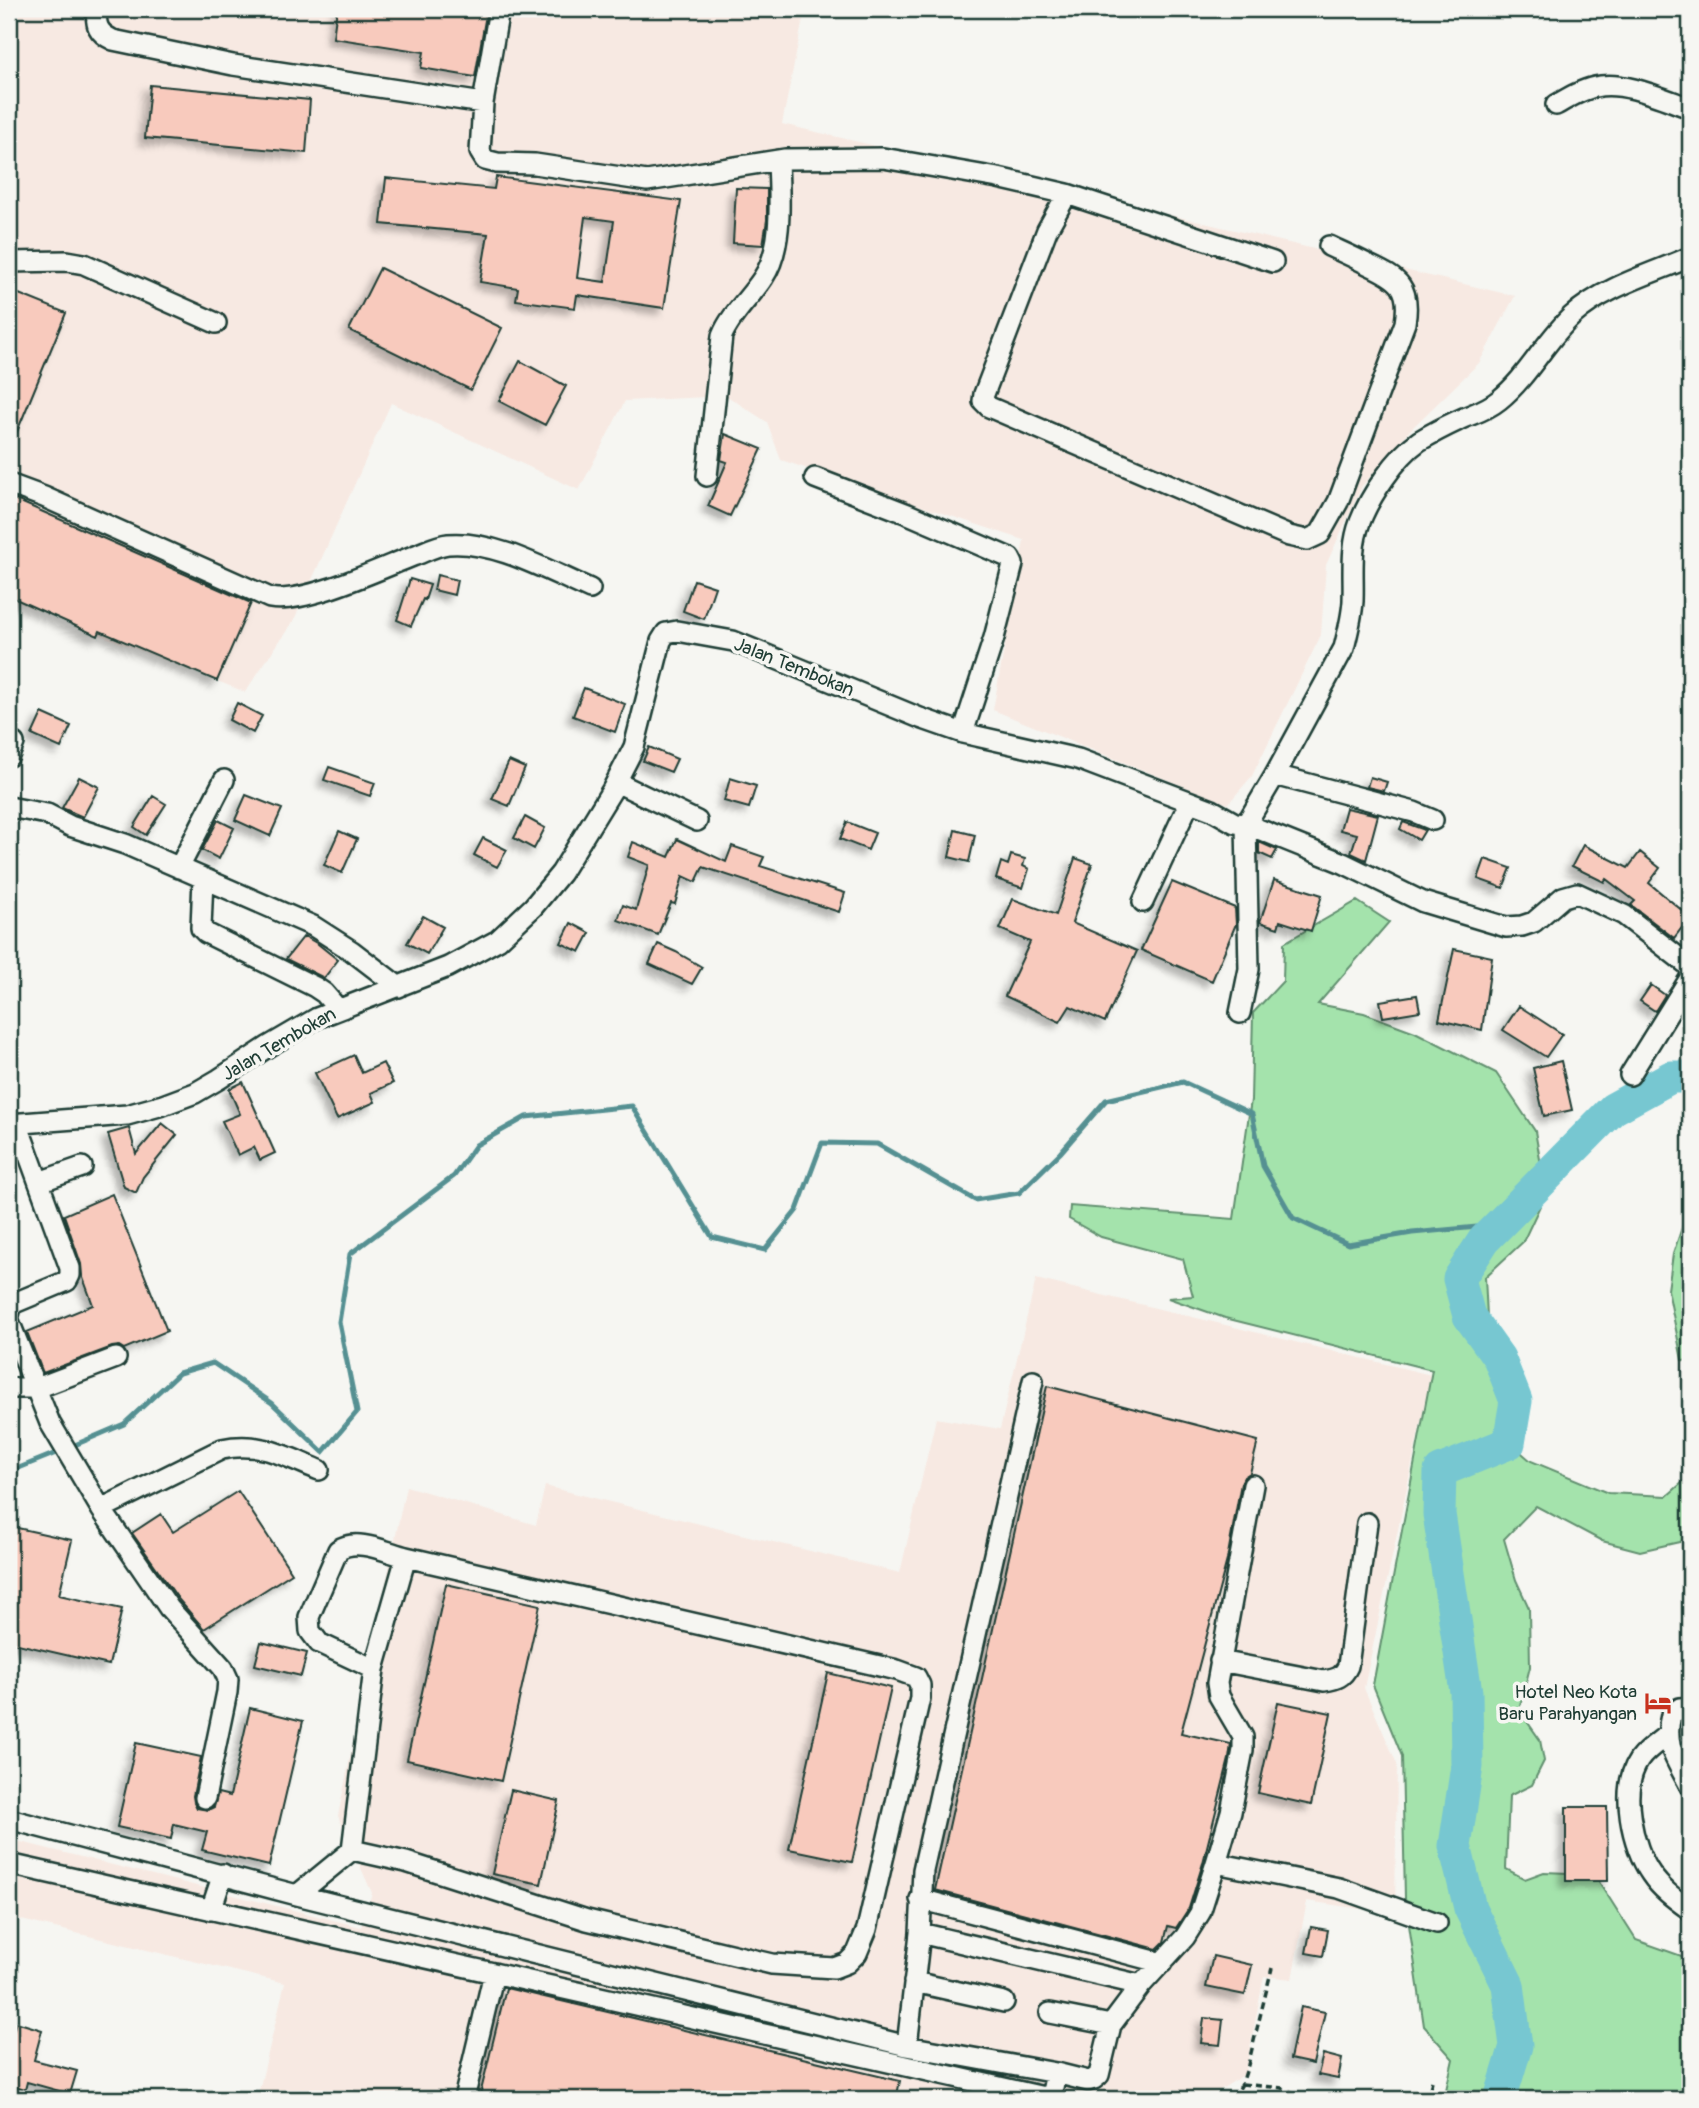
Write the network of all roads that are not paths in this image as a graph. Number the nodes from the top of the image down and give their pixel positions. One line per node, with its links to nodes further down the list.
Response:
1 (97, 9): 3 (street)
2 (499, 9): 3 (street)
3 (483, 103): 6 (street)
4 (1556, 105): 5 (street)
5 (1690, 108)
6 (778, 160): 7 (street); 13 (street)
7 (1067, 194): 8 (street); 11 (street)
8 (1329, 246)
9 (1690, 257): 18 (street)
10 (9, 262): 12 (street)
11 (1273, 262)
12 (216, 323)
13 (707, 476)
14 (815, 478): 17 (street)
15 (9, 484): 16 (street)
16 (590, 589)
17 (963, 733): 20 (street, Jalan Tembokan); 21 (street, Jalan Tembokan)
18 (1275, 775): 23 (street); 25 (street)
19 (224, 780): 26 (street)
20 (616, 782): 24 (street); 31 (street, Jalan Tembokan)
21 (1189, 803): 25 (street, Jalan Tembokan); 28 (street)
22 (9, 807): 26 (street)
23 (1433, 820)
24 (698, 821)
25 (1245, 824): 29 (street, Jalan Tembokan); 33 (street)
26 (179, 868): 27 (street)
27 (203, 878): 31 (street); 32 (street)
28 (1143, 902)
29 (1690, 970)
30 (1690, 978): 34 (street)
31 (399, 986): 32 (street, Jalan Tembokan)
32 (332, 1002): 35 (street, Jalan Tembokan)
33 (1240, 1013)
34 (1630, 1075)
35 (13, 1124): 37 (street)
36 (82, 1167): 37 (street)
37 (39, 1182): 38 (street)
38 (9, 1315)
39 (9, 1321): 43 (street)
40 (116, 1358): 43 (street)
41 (1033, 1381): 61 (street)
42 (9, 1388): 43 (street)
43 (37, 1388): 46 (street)
44 (319, 1471): 46 (street)
45 (1253, 1485): 49 (street)
46 (101, 1509): 54 (street)
47 (1367, 1523): 49 (street)
48 (406, 1557): 50 (street); 50 (street); 56 (street)
49 (1220, 1661): 57 (street)
50 (374, 1669): 56 (street)
51 (1690, 1707): 52 (street)
52 (1667, 1735): 53 (street); 63 (street)
53 (1690, 1786)
54 (205, 1798)
55 (9, 1819): 59 (street)
56 (352, 1850): 60 (street)
57 (1216, 1863): 64 (street); 66 (street)
58 (9, 1864): 62 (street)
59 (223, 1874): 60 (street); 62 (street)
60 (297, 1895): 73 (street)
61 (920, 1899): 65 (street); 66 (street)
62 (211, 1910): 67 (street)
63 (1690, 1910)
64 (1437, 1923)
65 (920, 1933): 68 (street); 69 (street)
66 (1162, 1963): 69 (street)
67 (494, 1973): 74 (street); 75 (street)
68 (915, 1982): 70 (street); 73 (street)
69 (1141, 1985): 72 (street)
70 (1004, 2001)
71 (1050, 2013): 72 (street)
72 (1111, 2025): 74 (street)
73 (907, 2046): 74 (street)
74 (1056, 2073)
75 (464, 2099)

